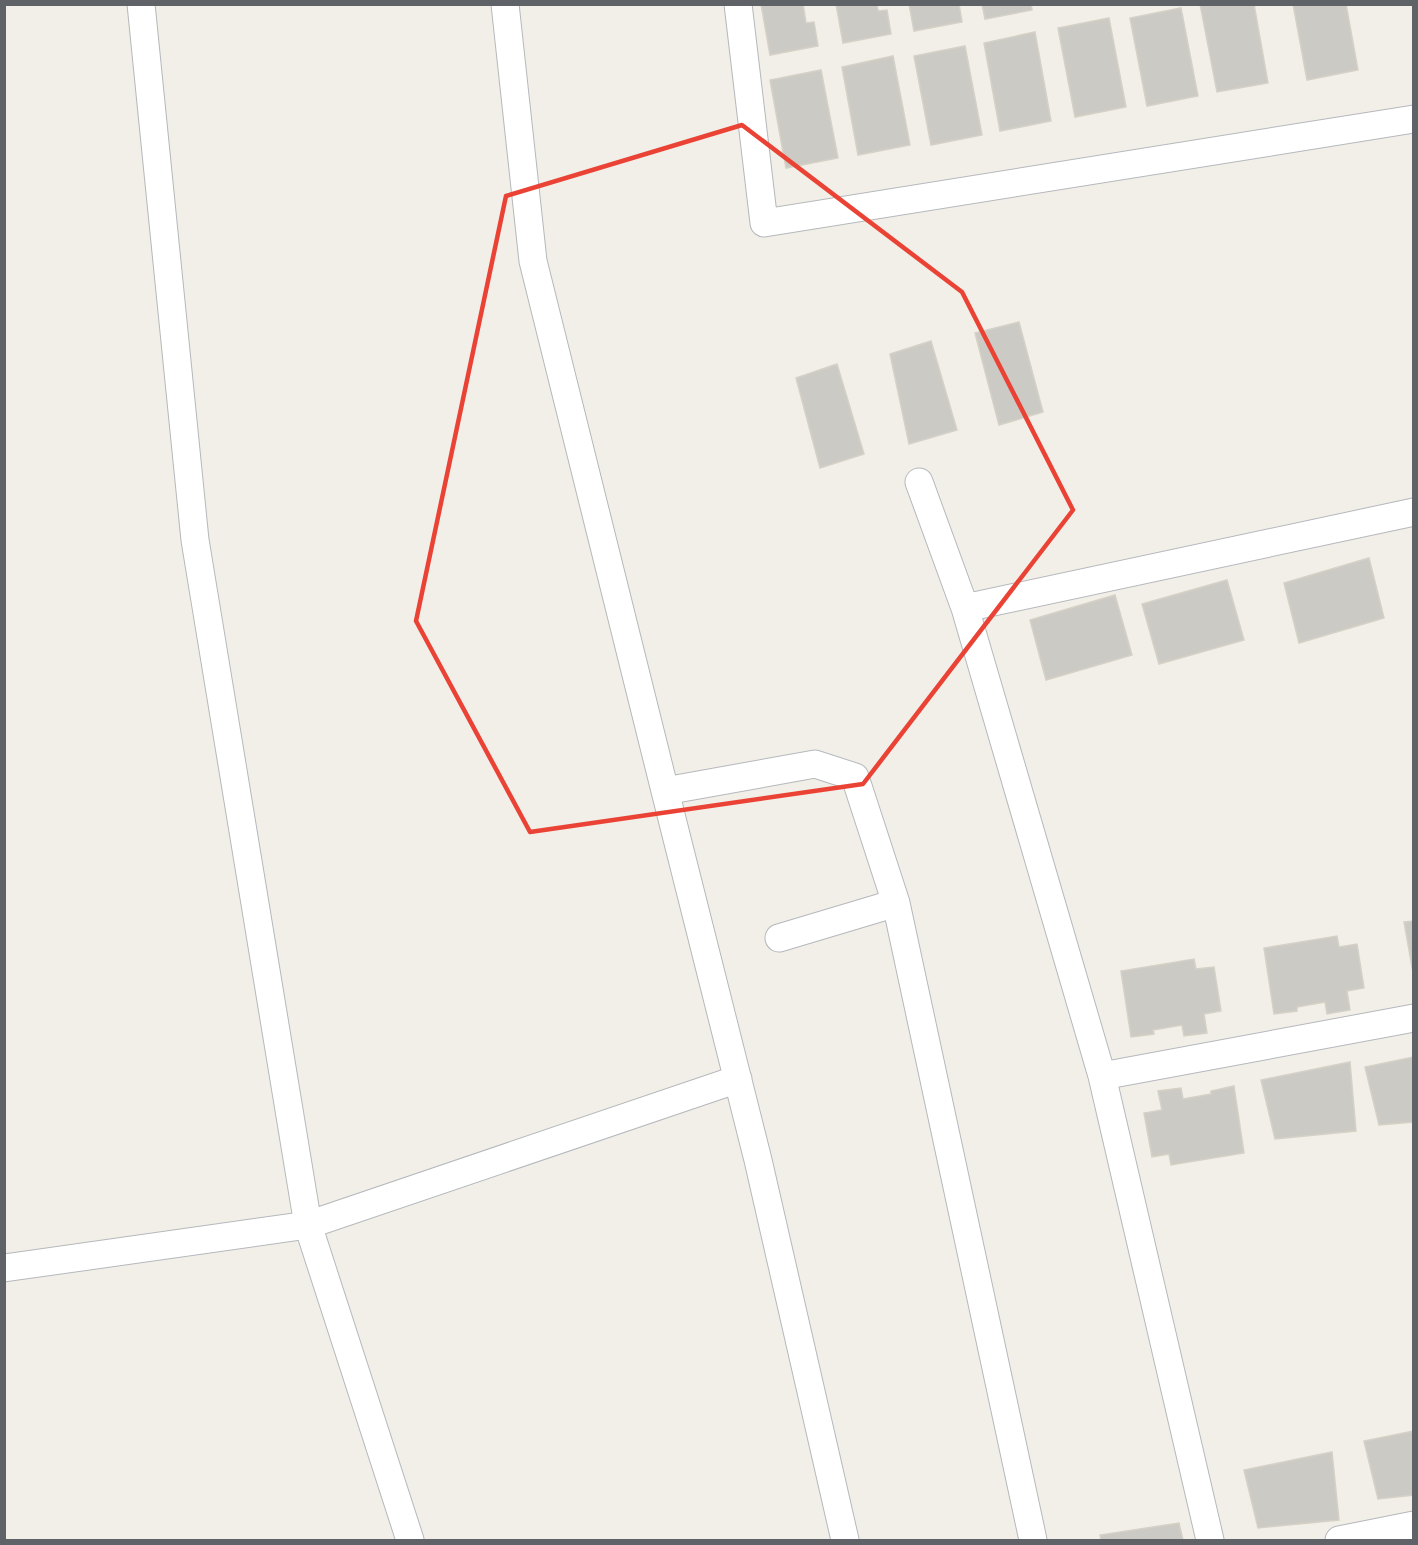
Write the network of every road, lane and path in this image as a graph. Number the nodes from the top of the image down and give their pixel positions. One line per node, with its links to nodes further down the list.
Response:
1 (141, 4): 14 (street)
2 (505, 4): 8 (street)
3 (738, 4): 4 (street)
4 (1413, 119)
5 (919, 482): 7 (street)
6 (1413, 512): 7 (street)
7 (965, 608): 12 (street)
8 (664, 791): 9 (street); 13 (street)
9 (896, 903): 10 (street); 19 (street)
10 (779, 938)
11 (1413, 1018): 12 (street)
12 (1102, 1076): 20 (street)
13 (738, 1079): 14 (street); 18 (street)
14 (308, 1225): 15 (street); 17 (street)
15 (4, 1268)
16 (1413, 1525): 21 (street)
17 (410, 1540)
18 (845, 1540)
19 (1033, 1540)
20 (1210, 1540)
21 (1340, 1540)

